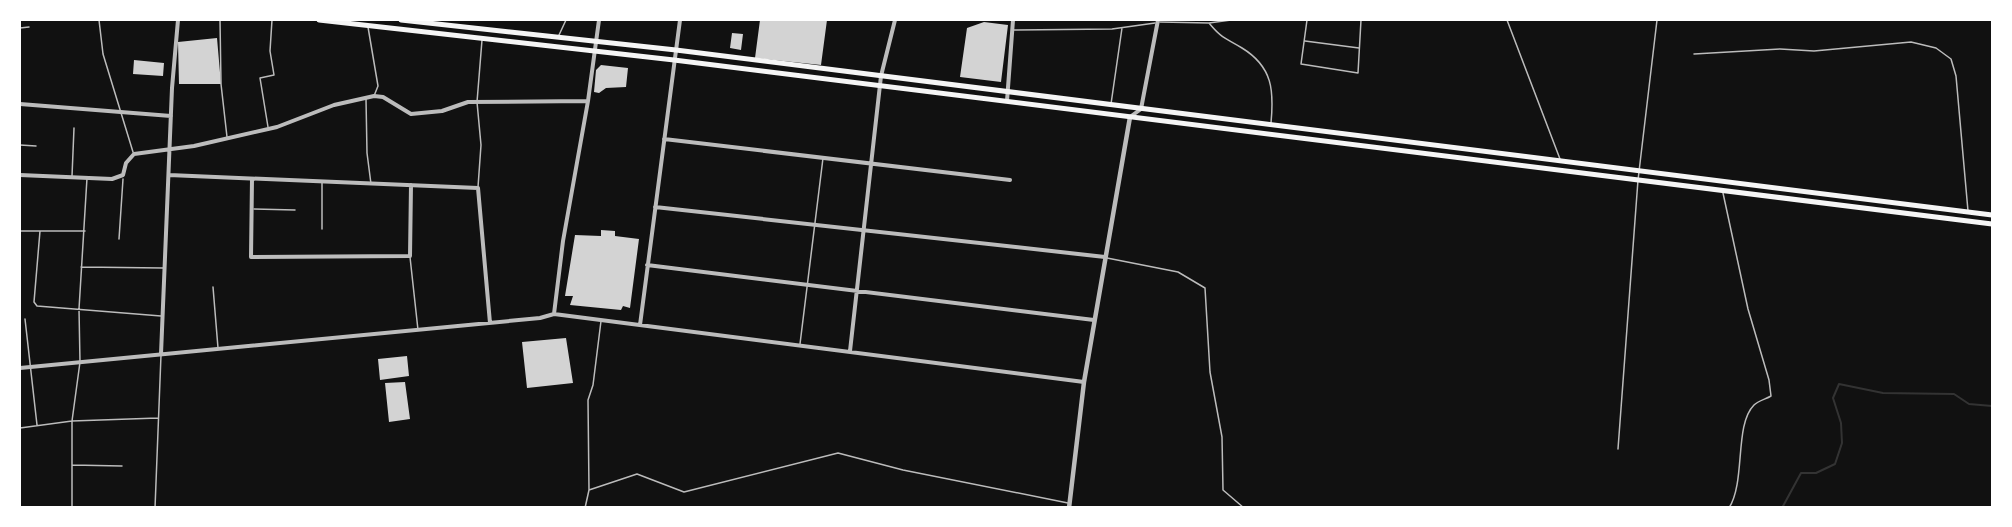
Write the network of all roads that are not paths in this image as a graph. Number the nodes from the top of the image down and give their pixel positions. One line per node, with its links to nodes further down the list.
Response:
1 (99, 20): 45 (lane)
2 (178, 20): 46 (street)
3 (220, 20): 51 (lane)
4 (272, 20): 50 (lane)
5 (319, 20): 20 (main road)
6 (400, 20): 18 (main road)
7 (566, 20): 25 (lane)
8 (599, 20): 27 (street)
9 (680, 20): 30 (street)
10 (895, 20): 34 (street)
11 (1013, 20): 24 (street)
12 (1231, 20): 19 (lane)
13 (1307, 20): 28 (lane)
14 (1361, 20): 29 (lane)
15 (1507, 20): 58 (lane)
16 (1657, 20): 62 (lane)
17 (1158, 21): 19 (lane); 22 (lane); 44 (street)
18 (455, 23): 25 (main road)
19 (1209, 23): 48 (lane)
20 (368, 25): 26 (main road); 37 (lane)
21 (29, 27): 23 (lane)
22 (1122, 27): 24 (lane); 43 (lane)
23 (20, 28)
24 (1012, 30): 36 (street)
25 (558, 37): 27 (main road)
26 (482, 38): 31 (main road); 41 (lane)
27 (596, 41): 30 (main road); 31 (street)
28 (1304, 41): 29 (lane); 29 (lane)
29 (1359, 48)
30 (676, 50): 33 (street); 34 (main road)
31 (594, 51): 33 (main road); 39 (street)
32 (1694, 54): 77 (lane)
33 (674, 60): 35 (main road); 52 (street)
34 (881, 76): 35 (street); 36 (main road)
35 (880, 86): 40 (main road); 59 (street)
36 (1008, 91): 40 (street); 43 (main road)
37 (374, 96): 38 (street); 41 (street)
38 (366, 98): 50 (street); 70 (lane)
39 (588, 101): 41 (street); 97 (street)
40 (1007, 101): 47 (main road)
41 (477, 102): 72 (lane)
42 (20, 104): 45 (street)
43 (1111, 105): 44 (main road)
44 (1141, 109): 47 (street); 48 (main road)
45 (121, 111): 46 (street); 56 (lane)
46 (171, 116): 55 (street)
47 (1130, 117): 62 (main road); 89 (street)
48 (1271, 124): 58 (main road)
49 (74, 128): 63 (lane)
50 (268, 129): 51 (street)
51 (228, 138): 55 (street)
52 (664, 139): 57 (street); 74 (street)
53 (20, 145): 54 (lane)
54 (36, 146)
55 (170, 148): 56 (street); 61 (street)
56 (134, 154): 64 (street)
57 (823, 157): 59 (street); 81 (lane)
58 (1561, 160): 62 (main road)
59 (872, 164): 67 (street); 83 (street)
60 (20, 174): 63 (street)
61 (169, 175): 66 (street); 92 (street)
62 (1639, 175): 68 (main road); 73 (main road); 117 (lane)
63 (72, 177): 64 (street)
64 (87, 177): 86 (lane)
65 (123, 179): 87 (lane)
66 (252, 179): 69 (street); 75 (street)
67 (1010, 180)
68 (1724, 181): 73 (lane); 77 (main road)
69 (322, 182): 70 (street); 82 (lane)
70 (371, 184): 71 (street)
71 (411, 185): 72 (street); 88 (street)
72 (478, 188): 102 (street)
73 (1722, 190): 79 (main road); 128 (lane)
74 (655, 207): 81 (street); 90 (street)
75 (252, 209): 76 (lane); 88 (street)
76 (295, 210)
77 (1968, 212): 78 (main road); 79 (lane)
78 (1992, 215)
79 (1968, 220): 80 (main road)
80 (1992, 224)
81 (815, 225): 83 (street); 93 (lane)
82 (322, 230)
83 (864, 230): 89 (street); 95 (street)
84 (20, 231): 85 (lane)
85 (40, 231): 86 (lane); 96 (lane)
86 (85, 231): 91 (lane)
87 (119, 239)
88 (410, 256): 104 (lane)
89 (1105, 257): 101 (street); 127 (lane)
90 (647, 265): 93 (street); 103 (street)
91 (80, 267): 92 (lane); 96 (lane)
92 (165, 268): 98 (street)
93 (808, 284): 95 (street); 105 (lane)
94 (213, 287): 106 (lane)
95 (857, 290): 101 (street); 107 (street)
96 (79, 309): 98 (lane); 109 (lane)
97 (554, 314): 100 (street); 102 (street)
98 (163, 316): 108 (street)
99 (25, 319): 110 (lane)
100 (601, 320): 103 (street); 120 (lane)
101 (1094, 320): 112 (street)
102 (490, 323): 104 (street)
103 (640, 325): 105 (street)
104 (418, 330): 106 (street)
105 (800, 345): 107 (street)
106 (218, 349): 108 (street)
107 (850, 351): 112 (street)
108 (161, 354): 109 (street); 113 (lane)
109 (80, 363): 110 (street); 114 (lane)
110 (30, 367): 111 (street); 115 (lane)
111 (20, 368)
112 (1084, 382): 121 (street)
113 (159, 418): 114 (lane); 125 (lane)
114 (72, 421): 115 (lane); 118 (lane)
115 (37, 426): 116 (lane)
116 (20, 428)
117 (1618, 449)
118 (71, 465): 119 (lane); 122 (lane)
119 (122, 466)
120 (589, 490): 121 (lane); 126 (lane)
121 (1069, 505)
122 (72, 507)
123 (80, 507): 124 (lane)
124 (106, 507)
125 (155, 507)
126 (585, 507)
127 (1244, 507)
128 (1729, 507)

